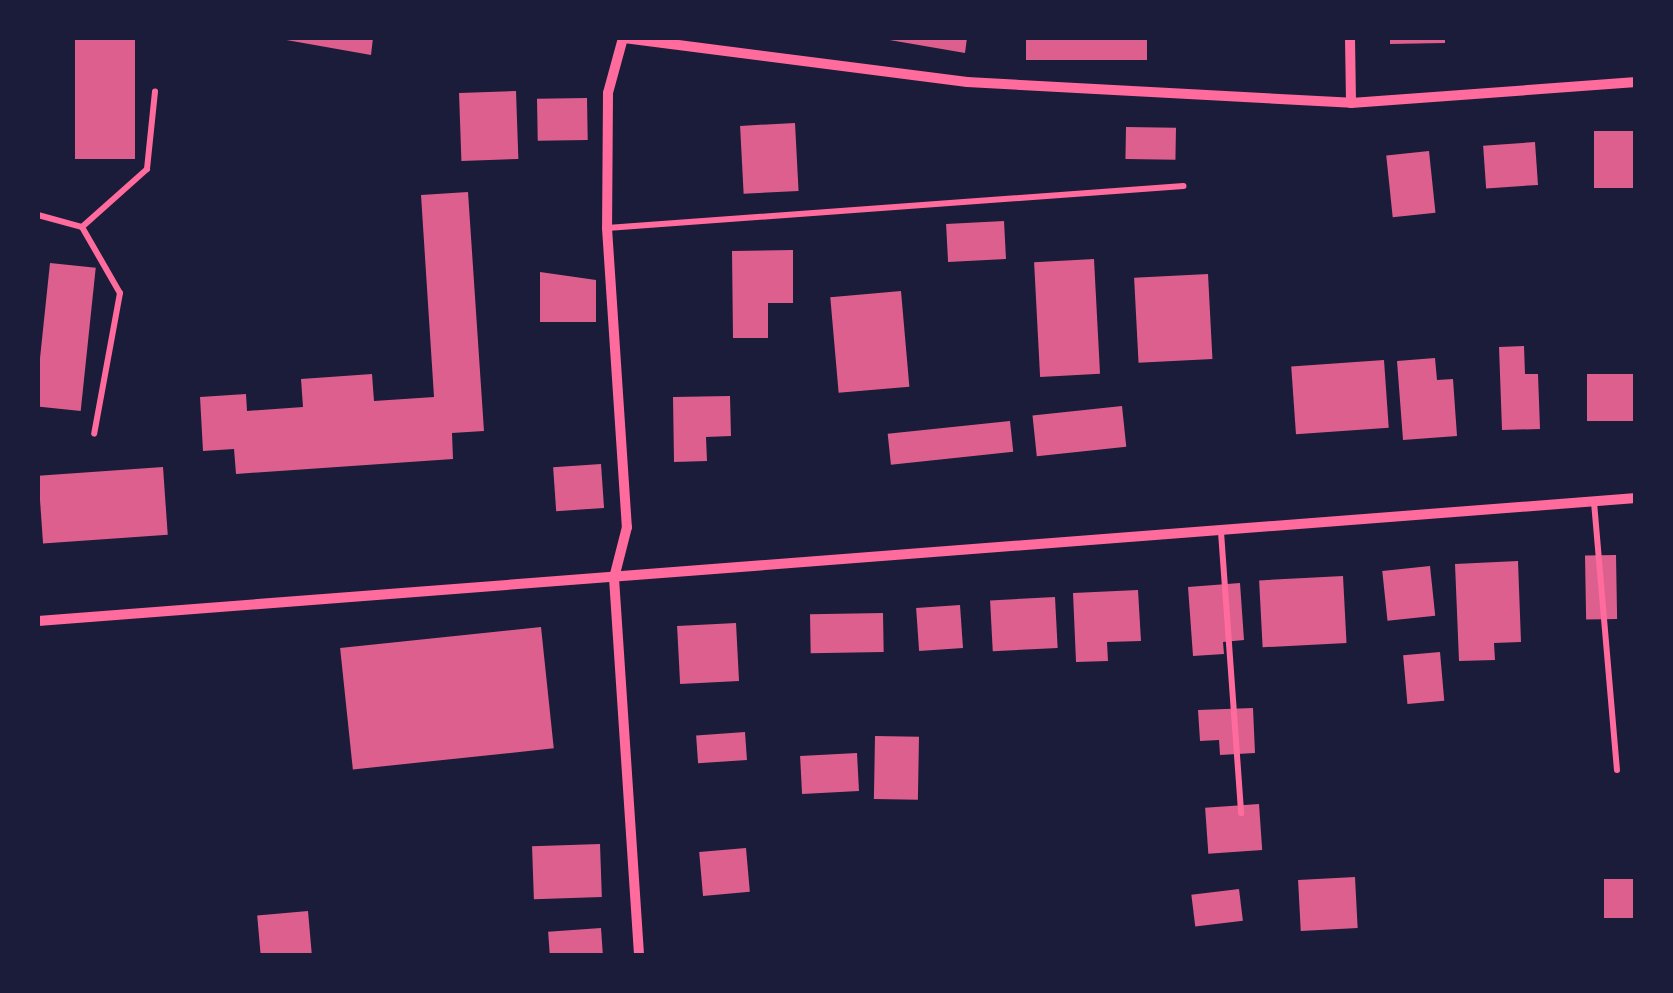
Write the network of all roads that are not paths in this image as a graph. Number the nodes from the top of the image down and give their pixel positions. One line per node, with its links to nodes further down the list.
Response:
1 (623, 38): 5 (street); 9 (street)
2 (1350, 38): 5 (street)
3 (1636, 82): 5 (street)
4 (155, 91): 8 (lane)
5 (1351, 102)
6 (1183, 186): 9 (lane)
7 (38, 215): 8 (lane)
8 (82, 227): 10 (lane)
9 (607, 228): 14 (street)
10 (94, 434)
11 (1636, 498): 12 (street)
12 (1594, 501): 13 (street); 16 (lane)
13 (1220, 532): 14 (street); 17 (lane)
14 (614, 578): 15 (street); 18 (street)
15 (38, 622)
16 (1617, 770)
17 (1240, 812)
18 (639, 956)

